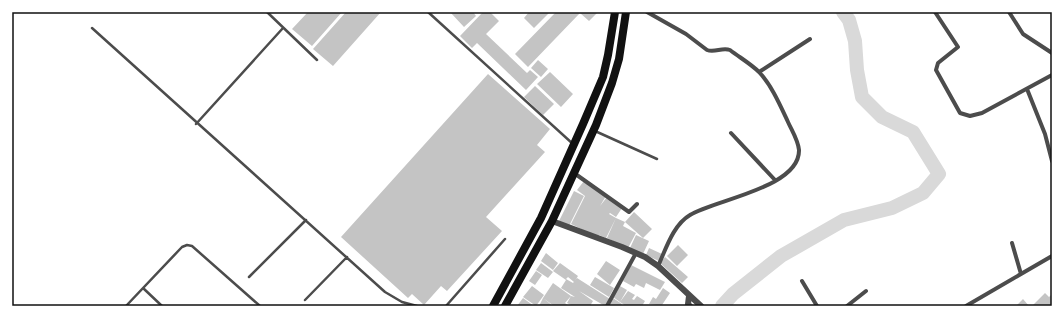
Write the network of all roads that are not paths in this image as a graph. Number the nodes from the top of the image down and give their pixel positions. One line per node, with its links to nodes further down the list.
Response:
1 (267, 12): 9 (lane)
2 (428, 12): 19 (lane)
3 (615, 12): 19 (highway)
4 (626, 12): 17 (highway)
5 (648, 12): 13 (street)
6 (935, 12): 15 (street)
7 (1009, 12): 11 (street)
8 (92, 28): 16 (lane)
9 (283, 28): 12 (lane); 16 (lane)
10 (810, 39): 13 (street)
11 (1052, 53)
12 (318, 60)
13 (759, 72): 23 (street)
14 (1052, 75): 15 (street)
15 (1027, 89): 21 (street)
16 (196, 124): 25 (lane)
17 (593, 130): 20 (lane); 22 (highway)
18 (731, 133): 23 (street)
19 (573, 144): 46 (highway)
20 (657, 159)
21 (1052, 161)
22 (574, 173): 24 (street); 26 (highway)
23 (775, 180): 32 (street)
24 (636, 204)
25 (306, 220): 31 (lane); 34 (lane)
26 (552, 221): 29 (street); 47 (highway)
27 (506, 239): 45 (lane)
28 (1012, 243): 33 (street)
29 (636, 253): 32 (street); 48 (street)
30 (1052, 256): 33 (street)
31 (347, 257): 39 (lane); 44 (lane)
32 (658, 266): 38 (street)
33 (1021, 274): 52 (street)
34 (249, 277)
35 (802, 281): 50 (street)
36 (143, 288): 41 (lane); 42 (lane); 43 (lane)
37 (866, 291): 51 (street)
38 (691, 298): 40 (street); 49 (street)
39 (305, 300)
40 (689, 305)
41 (126, 306)
42 (162, 306)
43 (260, 306)
44 (417, 306)
45 (446, 306)
46 (492, 306)
47 (505, 306)
48 (607, 306)
49 (701, 306)
50 (817, 306)
51 (847, 306)
52 (966, 306)

